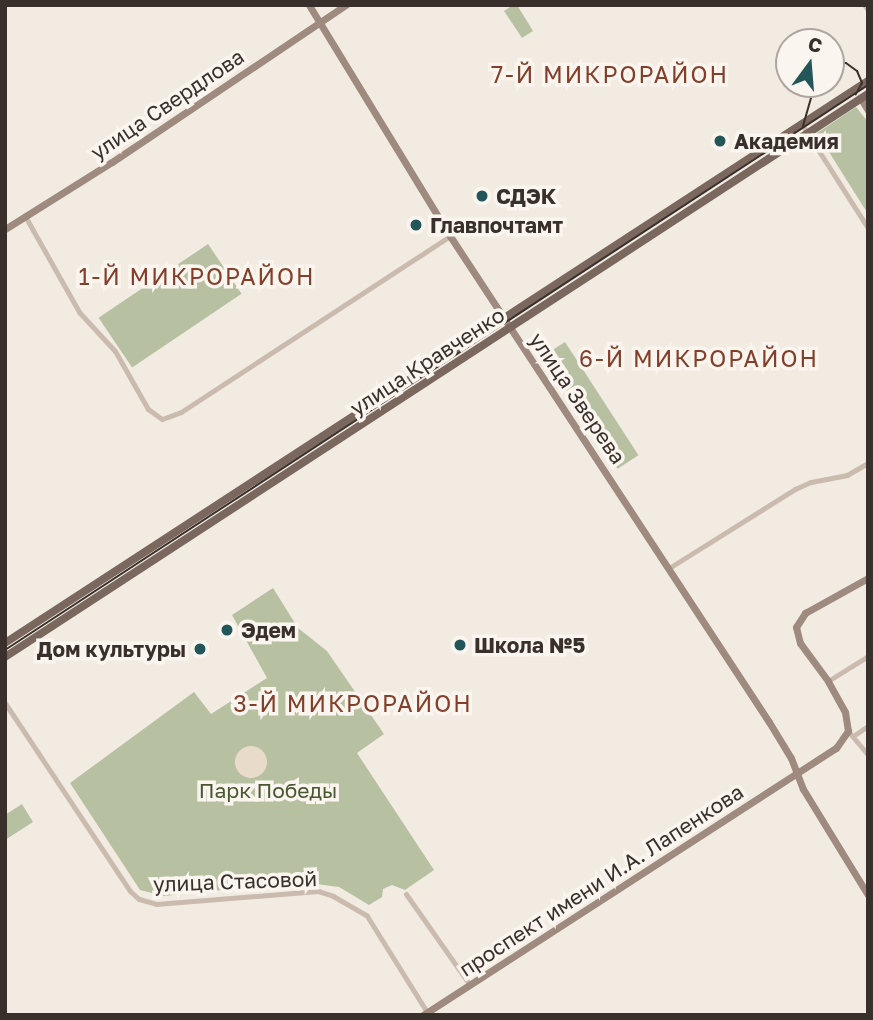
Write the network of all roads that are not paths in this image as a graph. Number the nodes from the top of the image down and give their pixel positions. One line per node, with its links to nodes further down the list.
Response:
1 (309, 5): 3 (main road, улица Зверева)
2 (346, 5): 3 (main road, улица Свердлова)
3 (320, 22): 13 (main road, улица Свердлова); 17 (main road, улица Зверева)
4 (867, 83): 5 (main road, улица Кравченко)
5 (855, 89): 6 (main road); 8 (main road, улица Кравченко)
6 (864, 97): 7 (main road); 9 (main road, улица Кравченко)
7 (868, 110)
8 (801, 123): 9 (street); 10 (main road, улица Кравченко)
9 (807, 132): 11 (main road, улица Кравченко); 15 (street)
10 (699, 189): 11 (street); 12 (main road, улица Кравченко)
11 (706, 198): 14 (main road, улица Кравченко)
12 (671, 207): 14 (street); 18 (main road, улица Кравченко)
13 (25, 216): 16 (main road, улица Свердлова); 17 (street)
14 (678, 217): 19 (main road, улица Кравченко)
15 (868, 228)
16 (5, 229)
17 (450, 236): 20 (main road, улица Зверева)
18 (550, 288): 19 (street); 20 (main road, улица Кравченко)
19 (556, 297): 21 (main road, улица Кравченко)
20 (504, 318): 21 (main road, улица Зверева); 22 (main road, улица Кравченко)
21 (510, 328): 23 (main road, улица Кравченко); 37 (main road, улица Зверева)
22 (447, 355): 23 (street); 24 (main road, улица Кравченко)
23 (453, 364): 25 (main road, улица Кравченко)
24 (411, 379): 25 (street); 26 (main road, улица Кравченко)
25 (417, 388): 27 (main road, улица Кравченко)
26 (390, 393): 27 (street); 28 (main road, улица Кравченко)
27 (396, 402): 29 (main road, улица Кравченко)
28 (359, 413): 29 (street); 30 (main road, улица Кравченко)
29 (365, 422): 31 (main road, улица Кравченко)
30 (327, 434): 31 (street); 32 (main road, улица Кравченко)
31 (333, 443): 34 (main road, улица Кравченко)
32 (296, 454): 34 (street); 35 (main road, улица Кравченко)
33 (868, 463): 37 (street)
34 (302, 464): 36 (main road, улица Кравченко)
35 (265, 473): 36 (street); 39 (main road, улица Кравченко)
36 (272, 483): 40 (main road, улица Кравченко)
37 (669, 569): 49 (main road, улица Зверева)
38 (868, 578): 44 (main road)
39 (83, 592): 40 (street); 41 (main road, улица Кравченко)
40 (90, 602): 43 (main road, улица Кравченко)
41 (5, 643)
42 (868, 656): 44 (street)
43 (5, 657)
44 (828, 681): 47 (main road)
45 (5, 703): 53 (street, улица Стасовой)
46 (868, 726): 47 (street)
47 (850, 734): 48 (street); 49 (main road, проспект имени И.А. Лапенкова)
48 (868, 755)
49 (797, 774): 51 (main road, улица Зверева); 52 (main road, проспект имени И.А. Лапенкова)
50 (406, 894): 52 (street)
51 (868, 895)
52 (470, 985): 53 (main road, проспект имени И.А. Лапенкова)
53 (425, 1013)

